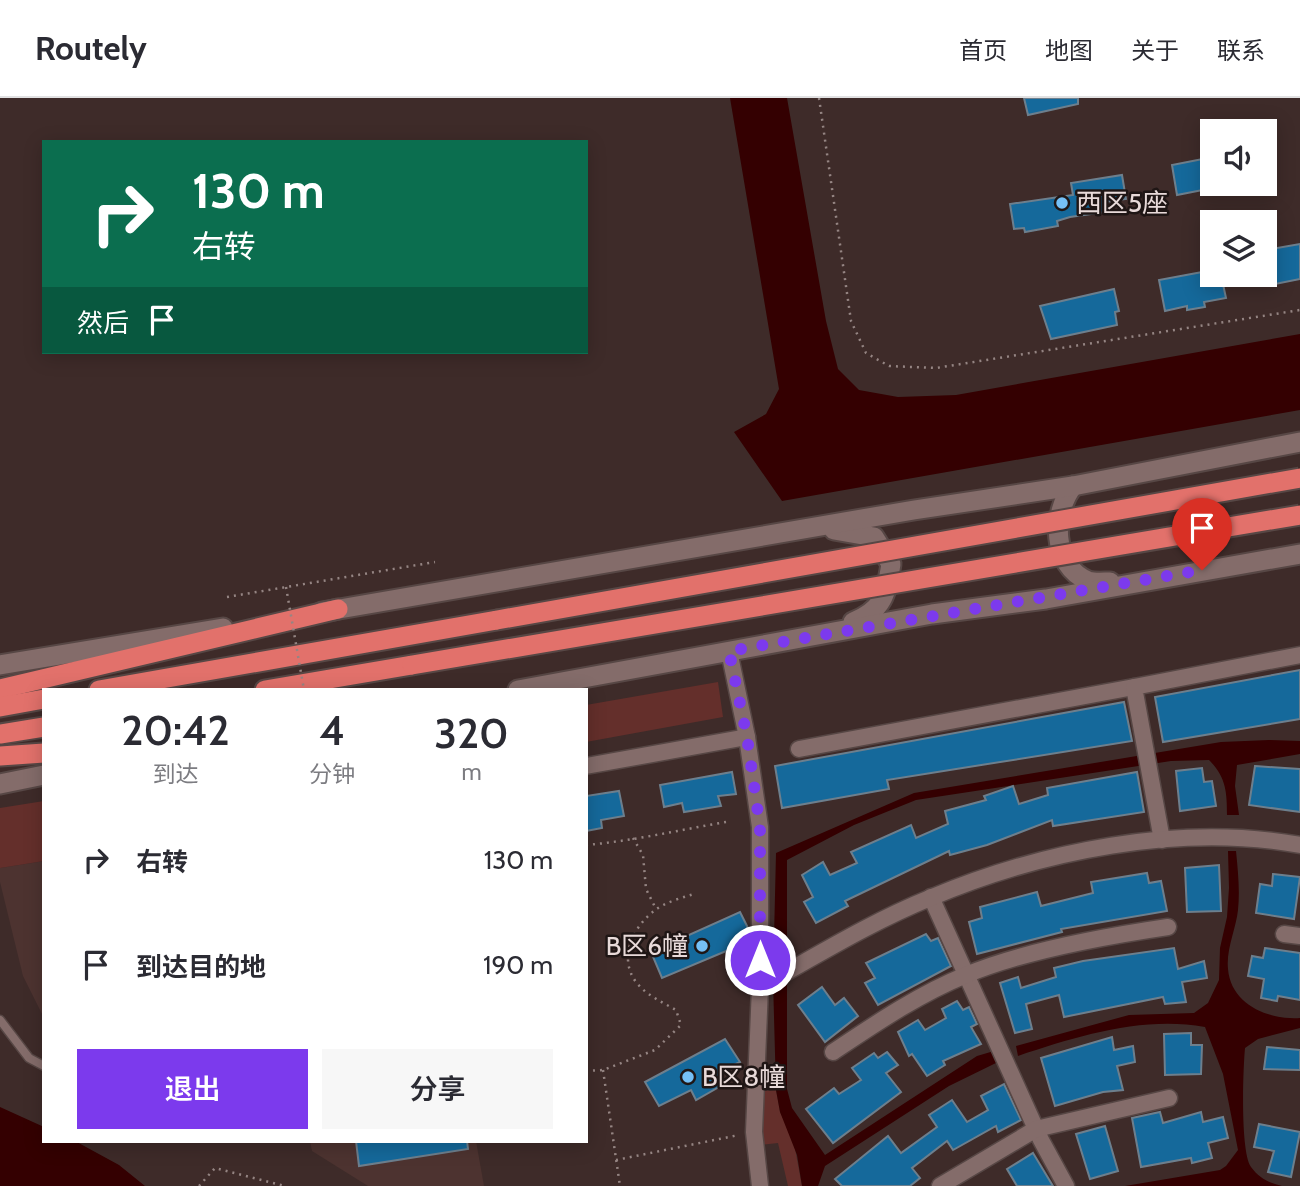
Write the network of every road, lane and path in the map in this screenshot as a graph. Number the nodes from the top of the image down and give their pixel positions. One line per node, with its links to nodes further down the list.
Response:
1 (819, 98): 2 (path)
2 (1300, 310)
3 (1300, 442): 5 (main road)
4 (1300, 478): 19 (highway, bridge)
5 (1073, 486): 7 (main road); 10 (main road)
6 (1300, 515): 20 (highway, bridge)
7 (806, 530): 13 (main road); 14 (main road)
8 (1300, 554): 10 (main road)
9 (435, 562): 11 (path)
10 (1128, 583): 14 (main road)
11 (286, 587): 12 (path); 21 (path, bridge)
12 (227, 597)
13 (338, 610): 17 (main road); 23 (highway)
14 (826, 633): 15 (main road)
15 (729, 651): 22 (main road); 28 (street)
16 (1300, 655): 18 (street)
17 (0, 665)
18 (1134, 687): 29 (street); 37 (street)
19 (110, 688)
20 (277, 688)
21 (304, 688)
22 (529, 688)
23 (0, 689)
24 (42, 699): 25 (highway)
25 (0, 707)
26 (42, 727): 27 (highway)
27 (0, 734)
28 (747, 737): 32 (street); 45 (street)
29 (799, 749)
30 (42, 753): 31 (highway)
31 (0, 756)
32 (588, 766)
33 (42, 775): 34 (main road)
34 (0, 784)
35 (726, 822): 36 (path)
36 (634, 838): 38 (path); 42 (path)
37 (1162, 840): 39 (street); 41 (street)
38 (588, 845)
39 (1300, 845)
40 (694, 894): 42 (path)
41 (931, 897): 44 (street); 45 (street)
42 (656, 909): 49 (path)
43 (1168, 927): 44 (street)
44 (967, 974): 47 (street); 52 (street)
45 (767, 983): 53 (street)
46 (0, 1020): 48 (lane)
47 (833, 1052)
48 (42, 1065)
49 (603, 1070): 50 (path); 54 (path)
50 (588, 1072)
51 (1169, 1098): 52 (street)
52 (1036, 1129): 59 (street); 60 (street)
53 (754, 1132): 54 (path); 58 (street)
54 (616, 1160): 57 (path)
55 (200, 1185): 56 (path)
56 (285, 1186)
57 (620, 1186)
58 (760, 1186)
59 (940, 1186)
60 (1066, 1186)

